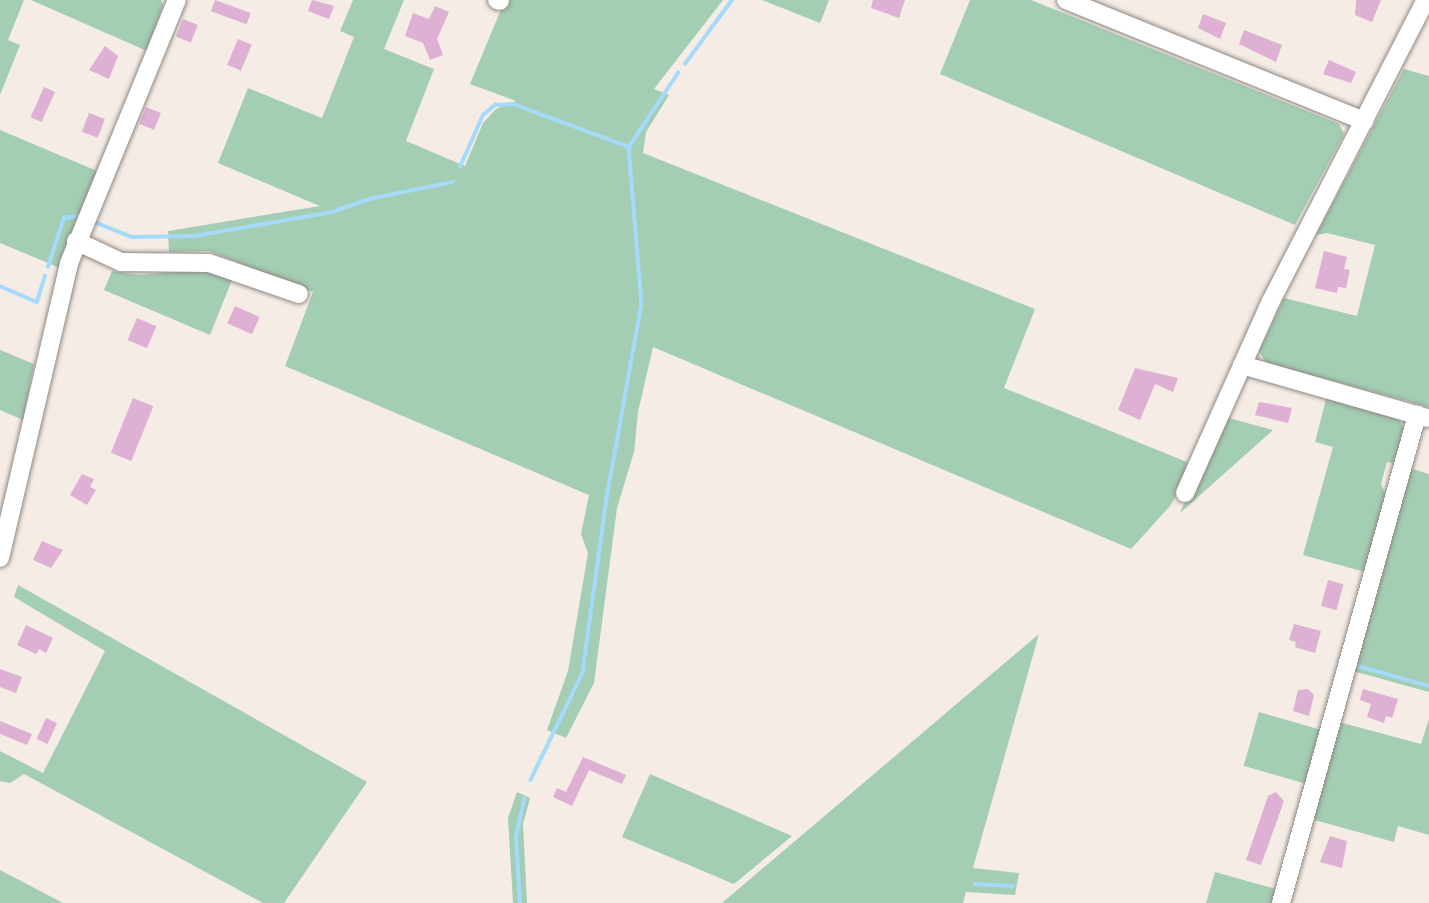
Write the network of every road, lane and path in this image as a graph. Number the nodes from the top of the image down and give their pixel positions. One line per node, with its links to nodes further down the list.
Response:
1 (177, 0): 5 (street)
2 (1066, 0): 4 (street)
3 (1426, 0): 4 (street)
4 (1364, 121): 7 (street)
5 (76, 241): 6 (street); 10 (street)
6 (299, 294)
7 (1242, 365): 8 (street); 9 (street)
8 (1423, 417): 11 (street)
9 (1185, 493)
10 (0, 558)
11 (1281, 903)

